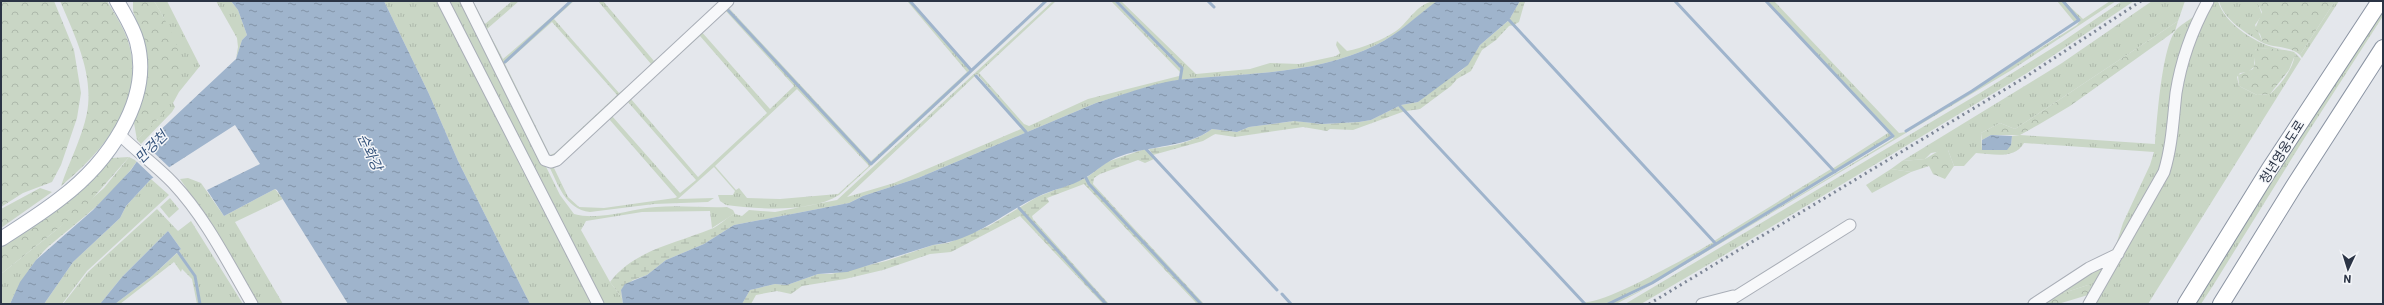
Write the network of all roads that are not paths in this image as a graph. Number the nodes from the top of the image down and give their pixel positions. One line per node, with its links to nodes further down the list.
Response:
1 (117, 1): 8 (main road)
2 (443, 1): 14 (street)
3 (466, 1): 4 (street)
4 (728, 1)
5 (2208, 1): 11 (street)
6 (2380, 1): 19 (highway, 청년영웅도로)
7 (2383, 48): 20 (highway)
8 (120, 134): 10 (main road); 13 (street)
9 (1850, 225): 12 (street)
10 (1, 239)
11 (2118, 254): 17 (street); 18 (street)
12 (1736, 296): 15 (street); 16 (street)
13 (252, 304)
14 (598, 304)
15 (1702, 304)
16 (1724, 304)
17 (2034, 304)
18 (2089, 304)
19 (2186, 304)
20 (2221, 304)

